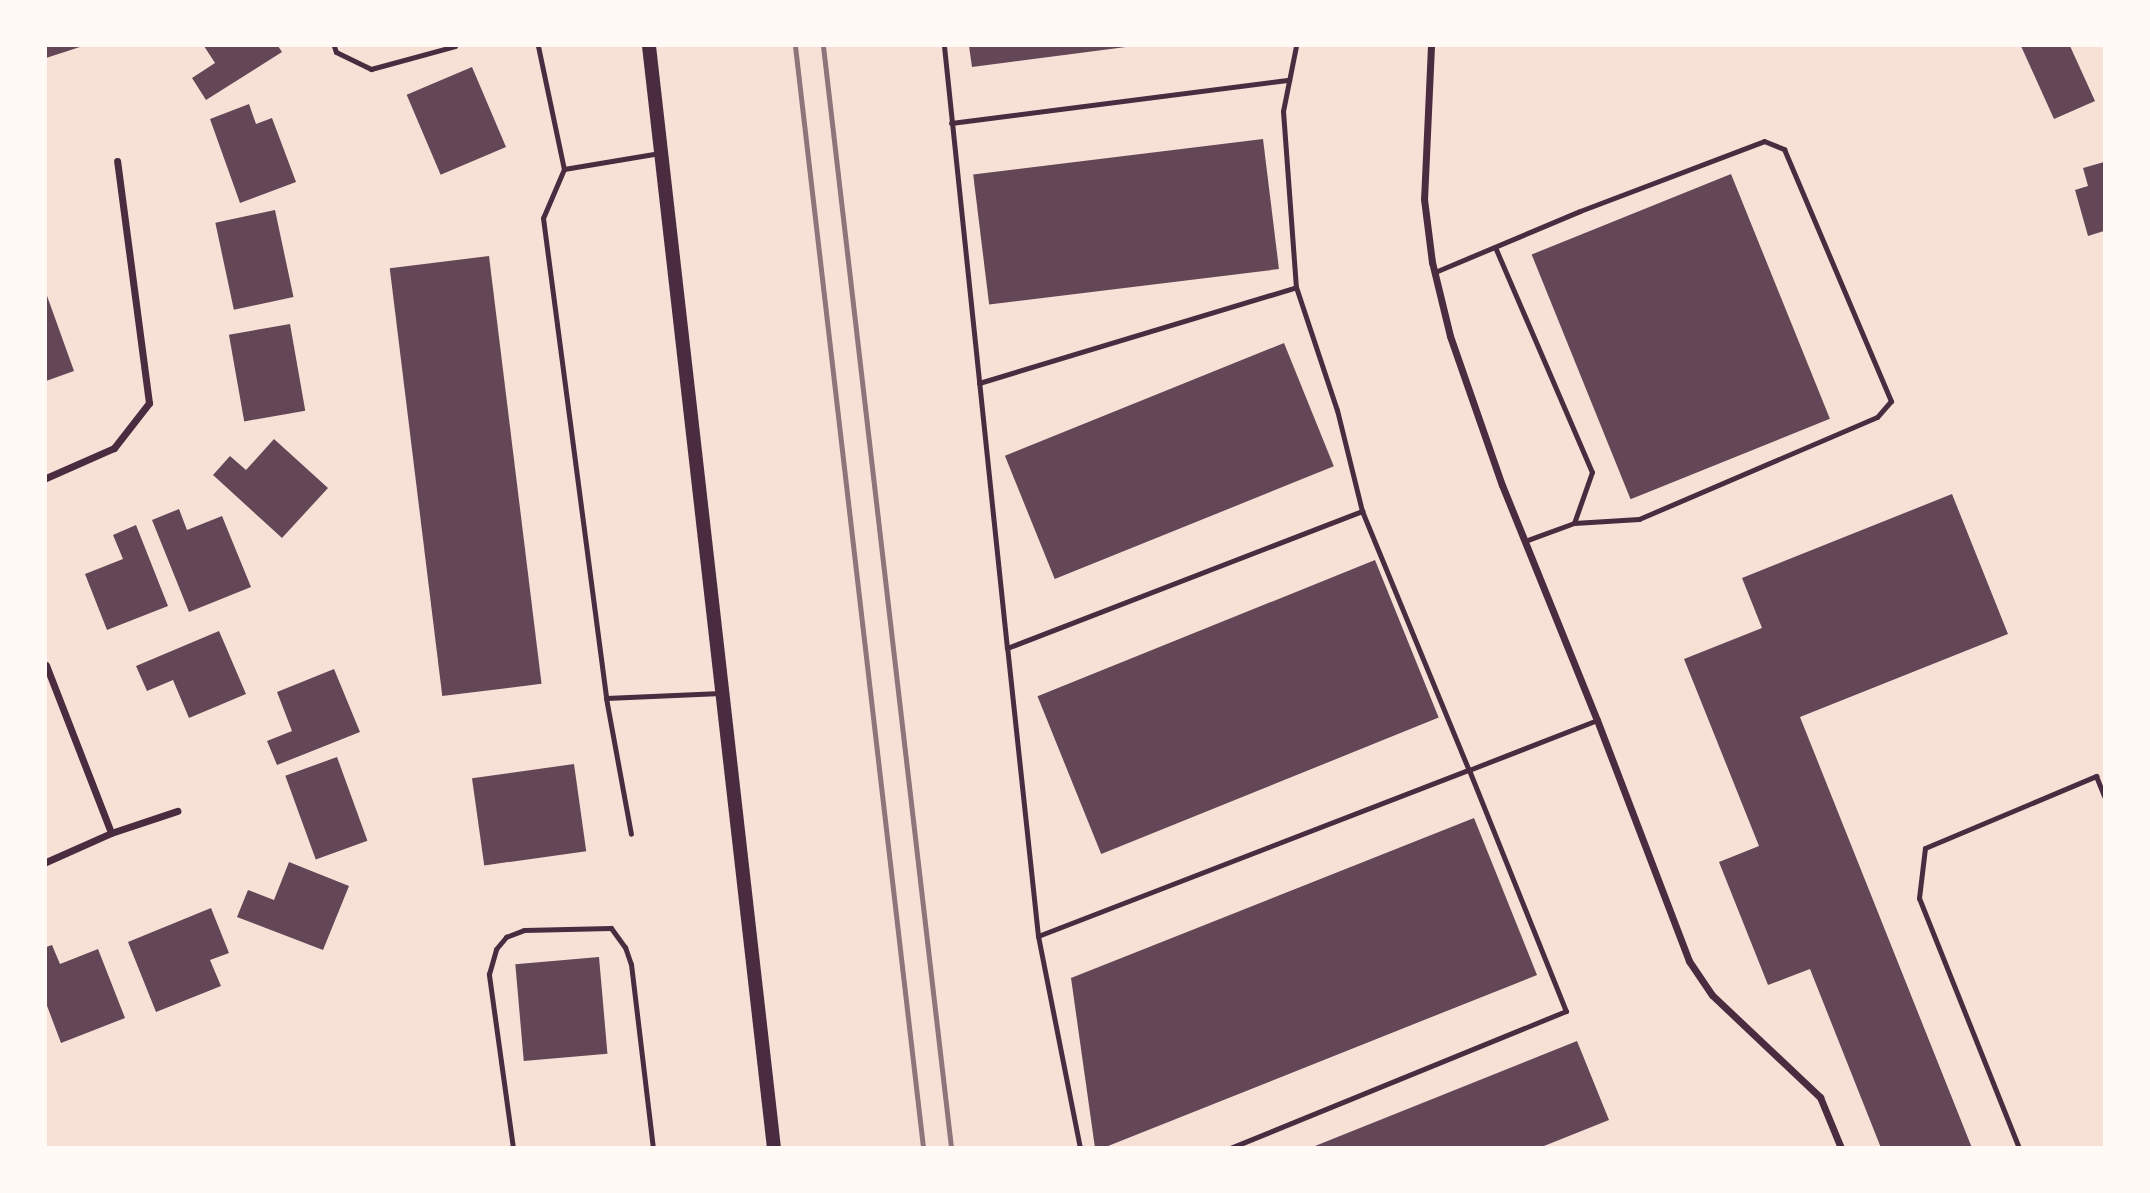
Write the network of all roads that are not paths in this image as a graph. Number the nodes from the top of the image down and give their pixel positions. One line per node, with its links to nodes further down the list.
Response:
1 (334, 46): 2 (lane)
2 (455, 46)
3 (538, 46): 12 (lane)
4 (649, 46): 10 (main road)
5 (944, 46): 9 (lane)
6 (1296, 46): 8 (lane)
7 (1431, 46): 14 (street)
8 (1289, 80): 9 (lane); 15 (lane)
9 (951, 123): 16 (lane)
10 (662, 152): 12 (lane); 23 (main road)
11 (117, 161): 17 (street)
12 (564, 169): 24 (lane)
13 (1496, 247): 14 (lane); 19 (lane); 19 (lane)
14 (1435, 272): 20 (street)
15 (1296, 287): 16 (lane); 18 (lane)
16 (979, 383): 21 (lane)
17 (46, 478)
18 (1362, 511): 21 (lane); 26 (lane)
19 (1573, 523): 20 (lane)
20 (1525, 541): 25 (street)
21 (1007, 648): 32 (lane)
22 (46, 665): 29 (street)
23 (723, 692): 24 (lane); 35 (main road)
24 (606, 698): 30 (lane)
25 (1597, 720): 26 (lane); 38 (street)
26 (1469, 770): 32 (lane); 37 (lane)
27 (2105, 796): 39 (lane)
28 (177, 811): 29 (street)
29 (111, 833): 31 (street)
30 (631, 834)
31 (46, 862)
32 (1038, 936): 36 (lane)
33 (513, 1147): 34 (lane)
34 (653, 1147)
35 (774, 1147)
36 (1080, 1147)
37 (1230, 1147)
38 (1841, 1147)
39 (2019, 1147)

